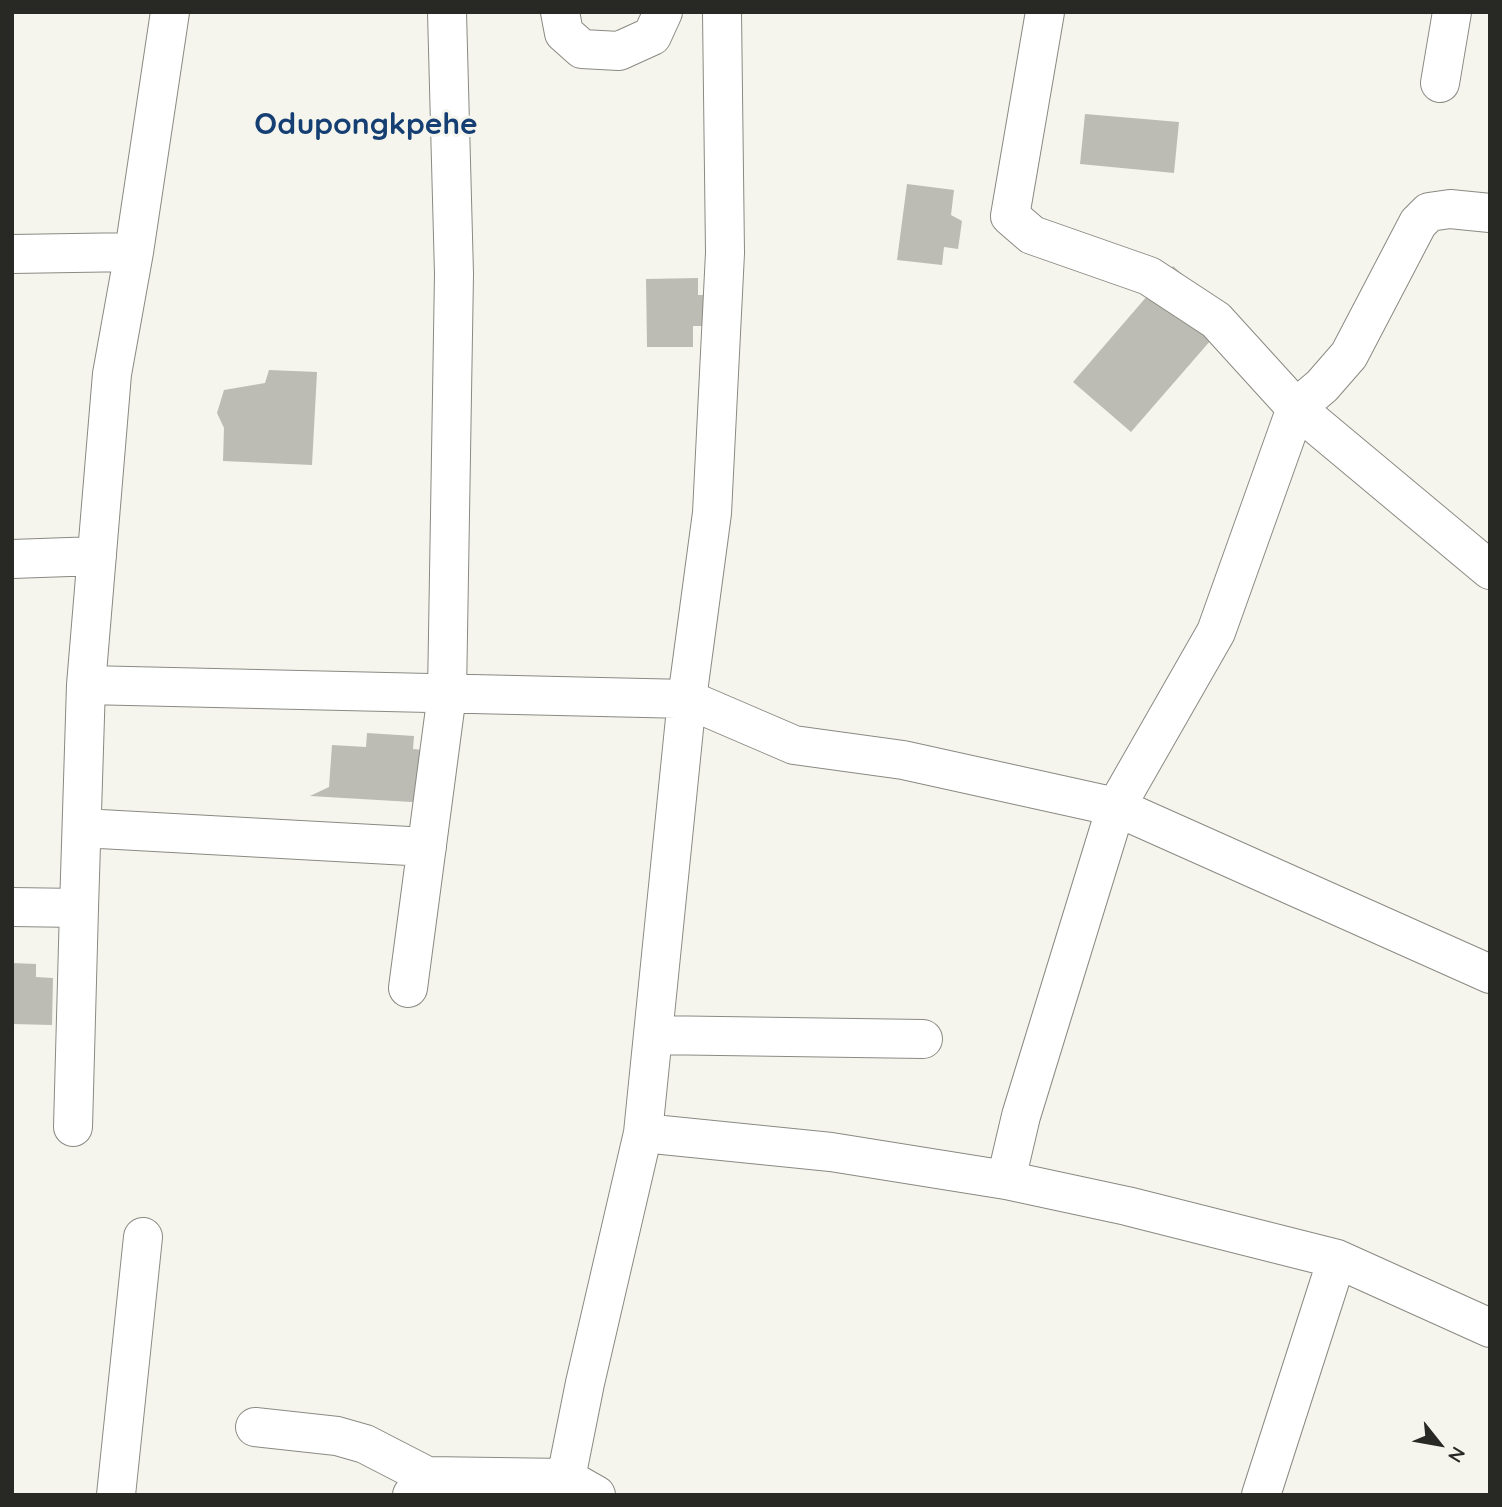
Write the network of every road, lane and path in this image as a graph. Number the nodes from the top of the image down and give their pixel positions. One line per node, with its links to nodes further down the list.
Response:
1 (170, 12): 10 (street)
2 (447, 12): 17 (street)
3 (560, 12): 4 (street)
4 (663, 12)
5 (722, 12): 18 (street)
6 (1045, 12): 12 (street)
7 (1452, 12): 8 (street)
8 (1440, 83)
9 (1490, 213): 12 (street)
10 (134, 252): 11 (street); 13 (street)
11 (12, 254)
12 (1296, 408): 15 (street); 19 (street)
13 (97, 556): 14 (street); 16 (street)
14 (12, 559)
15 (1490, 570)
16 (86, 685): 17 (street); 20 (street)
17 (447, 694): 18 (street); 21 (street)
18 (687, 699): 19 (street); 26 (street)
19 (1116, 807): 24 (street); 30 (street)
20 (82, 828): 21 (street); 23 (street)
21 (428, 847): 25 (street)
22 (12, 908): 23 (street)
23 (79, 908): 28 (street)
24 (1490, 974)
25 (408, 988)
26 (653, 1035): 27 (street); 29 (street)
27 (923, 1039)
28 (73, 1127)
29 (643, 1133): 30 (street); 36 (street)
30 (1006, 1180): 32 (street)
31 (143, 1237): 37 (street)
32 (1337, 1259): 33 (street); 38 (street)
33 (1490, 1328)
34 (255, 1427): 35 (street)
35 (419, 1485): 36 (street)
36 (581, 1486)
37 (116, 1495)
38 (1261, 1495)

